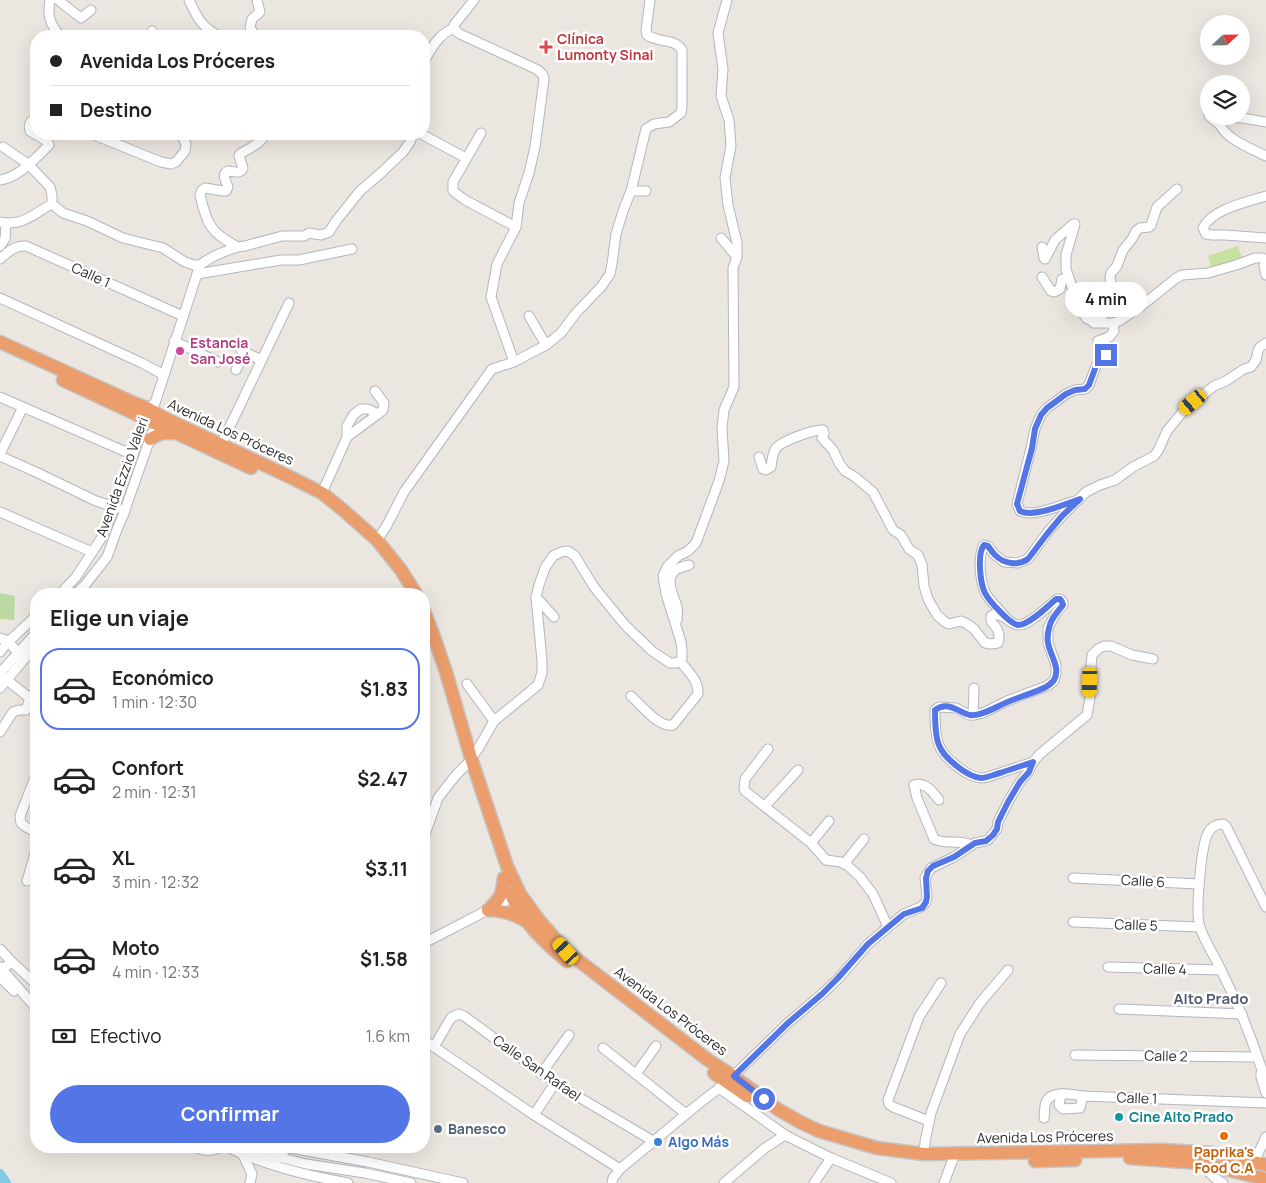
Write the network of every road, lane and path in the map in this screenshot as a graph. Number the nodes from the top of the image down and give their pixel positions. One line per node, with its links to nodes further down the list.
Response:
1 (50, 0): 10 (street)
2 (58, 0): 8 (street)
3 (189, 0): 11 (street)
4 (258, 0): 12 (street)
5 (474, 0): 9 (street)
6 (650, 0): 30 (street)
7 (727, 0): 42 (street)
8 (91, 10)
9 (454, 28): 13 (street); 35 (street)
10 (56, 30)
11 (209, 30)
12 (252, 30)
13 (430, 53)
14 (1250, 119): 15 (street)
15 (1266, 122)
16 (1220, 125): 25 (street)
17 (481, 133): 26 (street)
18 (430, 139): 26 (street)
19 (45, 140): 27 (street)
20 (107, 140): 21 (street)
21 (184, 140)
22 (262, 140): 39 (street)
23 (411, 140): 39 (street)
24 (3, 147): 27 (street)
25 (1266, 156)
26 (466, 158): 35 (street)
27 (28, 164): 28 (street); 33 (street)
28 (0, 180)
29 (1176, 189): 52 (street)
30 (631, 191): 31 (street); 57 (street)
31 (646, 191)
32 (1266, 196): 37 (street)
33 (52, 204): 34 (street); 44 (street)
34 (3, 223): 38 (street)
35 (516, 228): 61 (street)
36 (722, 238): 42 (street)
37 (1266, 238)
38 (0, 246)
39 (238, 247): 44 (street)
40 (1042, 247): 47 (street)
41 (352, 249): 44 (street)
42 (736, 257): 93 (street)
43 (0, 259): 50 (street, Calle 1)
44 (199, 270): 50 (street)
45 (1266, 275): 53 (street)
46 (1042, 277): 47 (street)
47 (1065, 280): 52 (street)
48 (0, 298): 63 (street)
49 (289, 303): 59 (street)
50 (183, 316): 54 (street)
51 (529, 316): 57 (street)
52 (1094, 323): 53 (street)
53 (1113, 323): 77 (street)
54 (174, 341): 60 (street); 63 (street)
55 (0, 342): 67 (highway, Avenida Los Próceres)
56 (1266, 343): 77 (street)
57 (546, 345): 61 (street)
58 (0, 350): 67 (highway, Avenida Los Próceres)
59 (261, 360): 62 (street); 72 (street)
60 (218, 362)
61 (514, 362): 81 (street)
62 (236, 370)
63 (164, 375): 67 (street)
64 (375, 391): 68 (street)
65 (0, 397): 66 (street)
66 (23, 407): 73 (street); 74 (street)
67 (152, 413): 69 (highway, Avenida Los Próceres); 71 (street, Avenida Ezzio Valeri); 72 (highway, Avenida Los Próceres); 74 (street, Avenida Ezzio Valeri)
68 (378, 414): 70 (street); 70 (street)
69 (174, 433): 71 (highway); 86 (highway, Avenida Los Próceres)
70 (347, 437): 76 (street)
71 (150, 439): 80 (street, Avenida Ezzio Valeri)
72 (221, 445): 76 (highway, Avenida Los Próceres)
73 (0, 455): 78 (street)
74 (133, 455): 78 (street, Avenida Ezzio Valeri)
75 (759, 457): 90 (street)
76 (322, 493): 81 (highway, Avenida Los Próceres)
77 (1080, 499): 90 (street)
78 (115, 506): 80 (street); 82 (street, Avenida Ezzio Valeri)
79 (0, 512): 82 (street)
80 (125, 512): 85 (street, Avenida Ezzio Valeri)
81 (377, 540): 87 (highway, Avenida Los Próceres)
82 (92, 552): 84 (street, Avenida Ezzio Valeri)
83 (689, 565): 93 (street)
84 (66, 588)
85 (82, 588)
86 (405, 588)
87 (412, 588)
88 (536, 597): 89 (street); 101 (street); 111 (street)
89 (554, 617)
90 (1005, 618): 110 (street)
91 (30, 620): 95 (street)
92 (430, 626): 114 (highway, Avenida Los Próceres)
93 (676, 627): 101 (street)
94 (30, 639): 98 (street)
95 (4, 640): 98 (street); 99 (street)
96 (430, 644): 114 (highway, Avenida Los Próceres)
97 (30, 650): 103 (street)
98 (18, 652): 102 (street)
99 (0, 654): 102 (street)
100 (1153, 659): 115 (street)
101 (680, 662): 107 (street)
102 (8, 663): 103 (street)
103 (2, 676): 105 (street); 108 (street)
104 (467, 684): 111 (street)
105 (0, 688)
106 (974, 688): 110 (street)
107 (630, 696)
108 (30, 699)
109 (30, 705): 112 (street)
110 (973, 716): 115 (street)
111 (494, 722): 114 (street)
112 (0, 732)
113 (768, 749): 119 (street)
114 (470, 760): 120 (street); 128 (highway, Avenida Los Próceres); 132 (highway, Avenida Los Próceres)
115 (1033, 762): 125 (street)
116 (798, 770): 119 (street)
117 (30, 790): 122 (street)
118 (940, 800): 125 (street)
119 (765, 806): 124 (street)
120 (430, 820)
121 (829, 821): 124 (street)
122 (30, 829)
123 (864, 839): 126 (street)
124 (811, 843): 126 (street)
125 (972, 845): 137 (street)
126 (844, 864): 137 (street)
127 (30, 871): 130 (street)
128 (504, 878): 132 (highway, Avenida Los Próceres); 134 (highway)
129 (1073, 878): 131 (street, Calle 6)
130 (27, 881)
131 (1199, 884): 133 (street); 138 (street)
132 (516, 896): 134 (street); 136 (highway, Avenida Los Próceres); 162 (highway, Avenida Los Próceres)
133 (1266, 908)
134 (488, 910): 136 (highway); 139 (street)
135 (1073, 922): 138 (street, Calle 5)
136 (528, 923): 162 (highway, Avenida Los Próceres)
137 (888, 927): 162 (street)
138 (1199, 927): 144 (street)
139 (430, 940)
140 (0, 949): 141 (street)
141 (12, 962): 145 (street); 146 (street)
142 (1108, 967): 144 (street, Calle 4)
143 (1008, 970): 171 (street)
144 (1221, 970): 151 (street)
145 (1, 971): 148 (street); 149 (street)
146 (30, 978)
147 (941, 983): 171 (street)
148 (30, 1002)
149 (30, 1008)
150 (1120, 1010): 151 (street)
151 (1242, 1014): 158 (street)
152 (569, 1035): 159 (street)
153 (430, 1044): 155 (street)
154 (656, 1046): 160 (street)
155 (434, 1047): 159 (street, Calle San Rafael); 169 (street)
156 (603, 1048): 160 (street)
157 (1076, 1054): 158 (street, Calle 2)
158 (1258, 1057): 161 (street)
159 (541, 1074): 163 (street, Calle San Rafael)
160 (636, 1074): 168 (street)
161 (1264, 1074): 164 (street)
162 (727, 1082): 168 (street); 172 (street); 180 (highway, Avenida Los Próceres); 184 (highway, Avenida Los Próceres)
163 (555, 1083): 169 (street); 174 (street, Calle San Rafael)
164 (1266, 1092)
165 (1061, 1094): 166 (street, Calle 1); 166 (street); 170 (street)
166 (1083, 1096): 167 (street, Calle 1)
167 (1266, 1103)
168 (686, 1114): 174 (street)
169 (534, 1115): 188 (street)
170 (1044, 1118)
171 (929, 1120): 180 (street)
172 (785, 1135): 183 (street); 201 (street)
173 (1266, 1137): 186 (street)
174 (653, 1141): 188 (street)
175 (245, 1153): 191 (street)
176 (249, 1153): 185 (street)
177 (262, 1153): 182 (street)
178 (283, 1153): 182 (street)
179 (316, 1153): 181 (street)
180 (924, 1154): 186 (highway, Avenida Los Próceres)
181 (326, 1155): 187 (street); 194 (street)
182 (282, 1158): 187 (street)
183 (831, 1158): 202 (street); 203 (street)
184 (953, 1160): 190 (highway, Avenida Los Próceres); 204 (street)
185 (269, 1164): 191 (street); 193 (street)
186 (1260, 1164)
187 (324, 1166): 189 (street)
188 (620, 1169): 200 (street)
189 (361, 1173): 196 (street); 197 (street); 198 (street)
190 (1220, 1176): 192 (highway, Avenida Los Próceres)
191 (251, 1179)
192 (1266, 1179)
193 (334, 1182): 195 (street)
194 (451, 1182): 199 (street)
195 (348, 1183)
196 (354, 1183)
197 (363, 1183)
198 (411, 1183)
199 (463, 1183)
200 (612, 1183)
201 (724, 1183)
202 (814, 1183)
203 (891, 1183)
204 (944, 1183)

